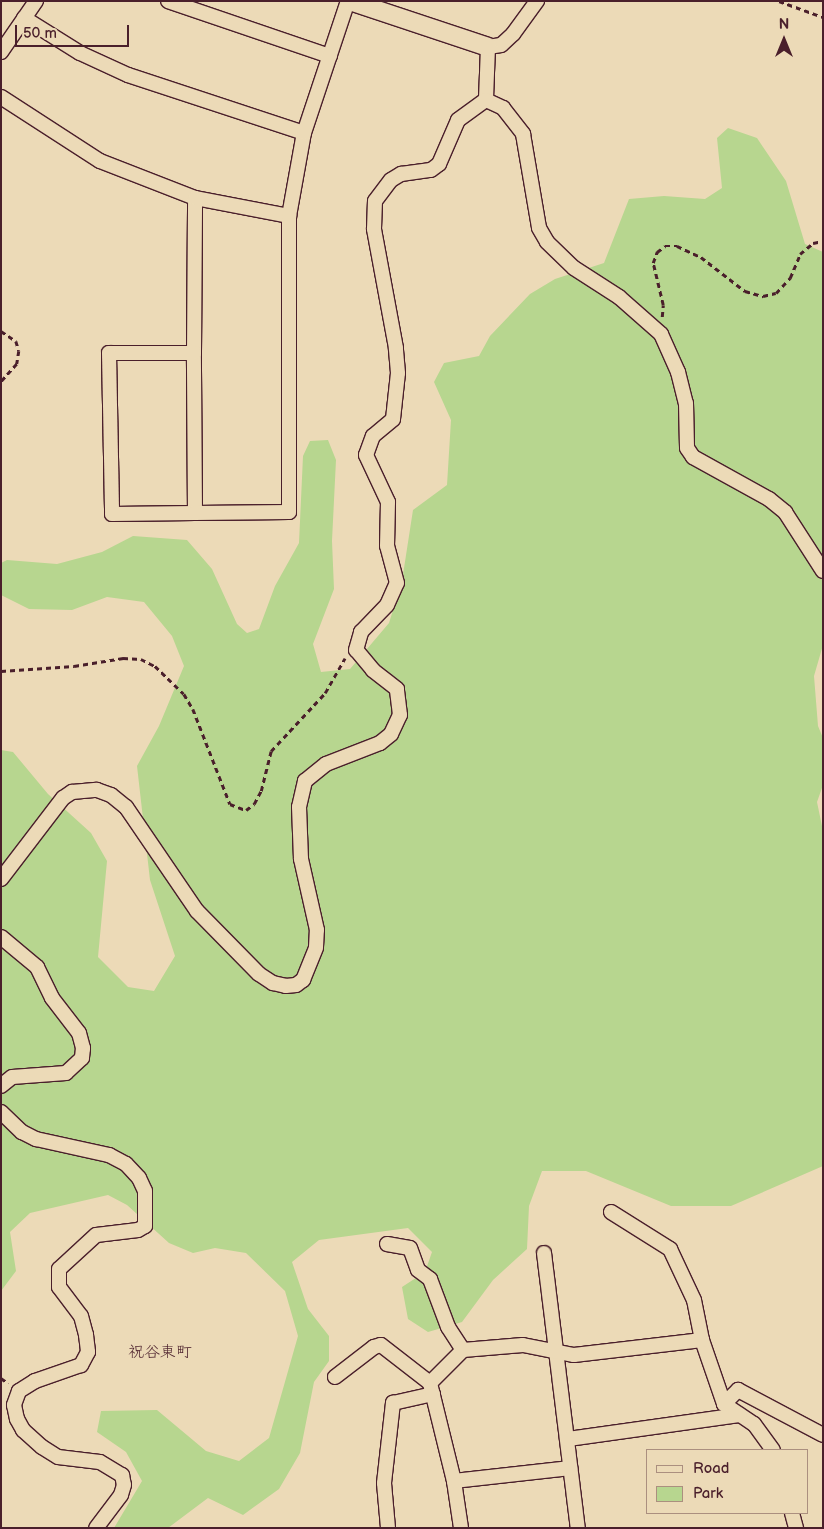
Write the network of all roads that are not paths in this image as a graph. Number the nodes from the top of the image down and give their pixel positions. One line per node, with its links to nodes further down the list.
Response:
1 (36, 1): 5 (street)
2 (168, 1): 8 (street)
3 (349, 1): 6 (street); 8 (street)
4 (537, 1): 6 (street)
5 (24, 18): 7 (street); 11 (street)
6 (488, 47): 10 (street)
7 (1, 52)
8 (330, 56): 11 (street)
9 (1, 97): 12 (street)
10 (486, 100): 16 (street); 17 (street)
11 (304, 133): 13 (street)
12 (195, 198): 13 (street); 14 (street)
13 (289, 216): 15 (street)
14 (194, 353): 15 (street); 15 (street)
15 (195, 513)
16 (823, 571)
17 (1, 879)
18 (1, 937): 19 (street)
19 (1, 1086)
20 (1, 1112): 37 (street)
21 (610, 1212): 24 (street)
22 (387, 1244): 25 (street)
23 (544, 1253): 26 (street)
24 (702, 1340): 26 (street); 29 (street)
25 (463, 1350): 26 (street); 28 (street)
26 (557, 1353): 32 (street)
27 (335, 1377): 28 (street)
28 (432, 1388): 35 (street); 38 (street)
29 (724, 1404): 30 (street); 31 (street)
30 (739, 1415): 32 (street); 33 (street)
31 (823, 1435)
32 (568, 1439): 34 (street)
33 (772, 1449)
34 (570, 1468): 35 (street); 40 (street)
35 (454, 1481): 39 (street)
36 (792, 1514): 41 (street)
37 (96, 1528)
38 (388, 1528)
39 (461, 1528)
40 (578, 1528)
41 (796, 1528)

